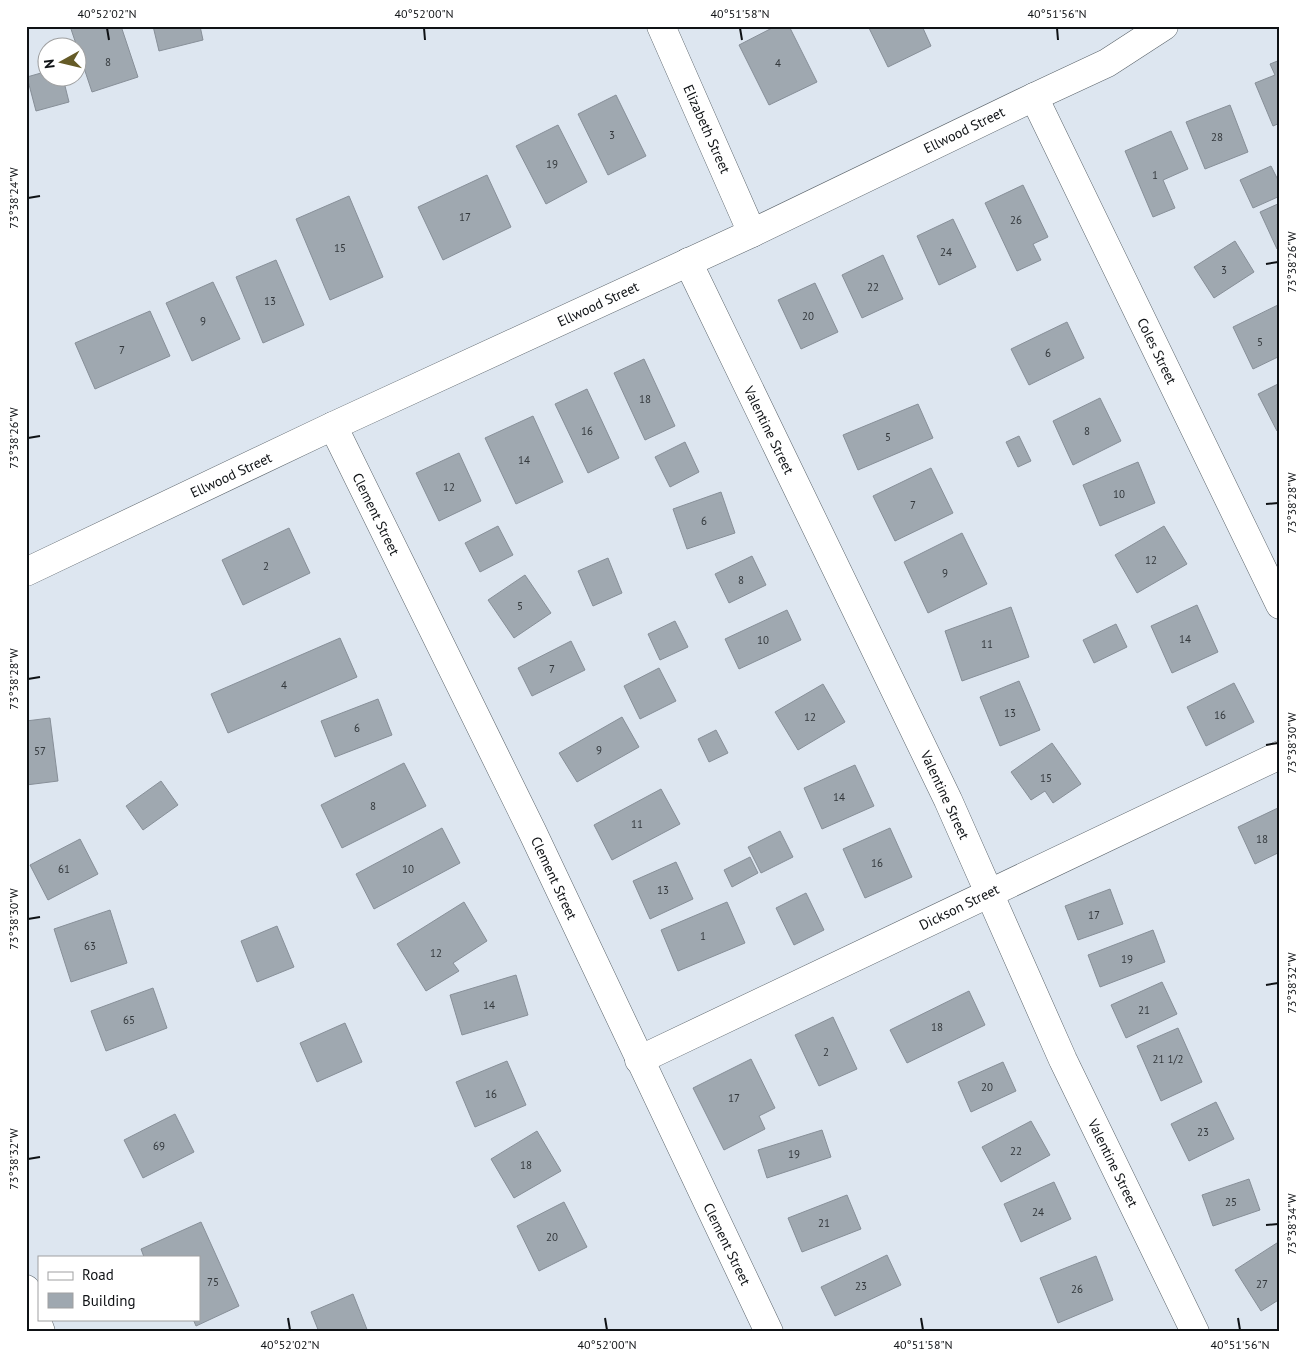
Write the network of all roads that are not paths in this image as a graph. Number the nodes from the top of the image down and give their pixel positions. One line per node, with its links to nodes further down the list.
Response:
1 (661, 26): 4 (street, Elizabeth Street)
2 (1164, 26): 3 (street, Ellwood Street)
3 (1034, 97): 4 (street, Ellwood Street); 8 (street, Coles Street)
4 (752, 233): 5 (street, Ellwood Street)
5 (688, 262): 6 (street, Ellwood Street); 10 (street, Valentine Street)
6 (334, 426): 7 (street, Ellwood Street); 11 (street, Clement Street)
7 (26, 572)
8 (1280, 605)
9 (1280, 755): 10 (street, Dickson Street)
10 (988, 893): 11 (street, Dickson Street); 15 (street, Valentine Street)
11 (639, 1060): 14 (street, Clement Street)
12 (26, 1288): 13 (street)
13 (41, 1332)
14 (769, 1332)
15 (1195, 1332)

